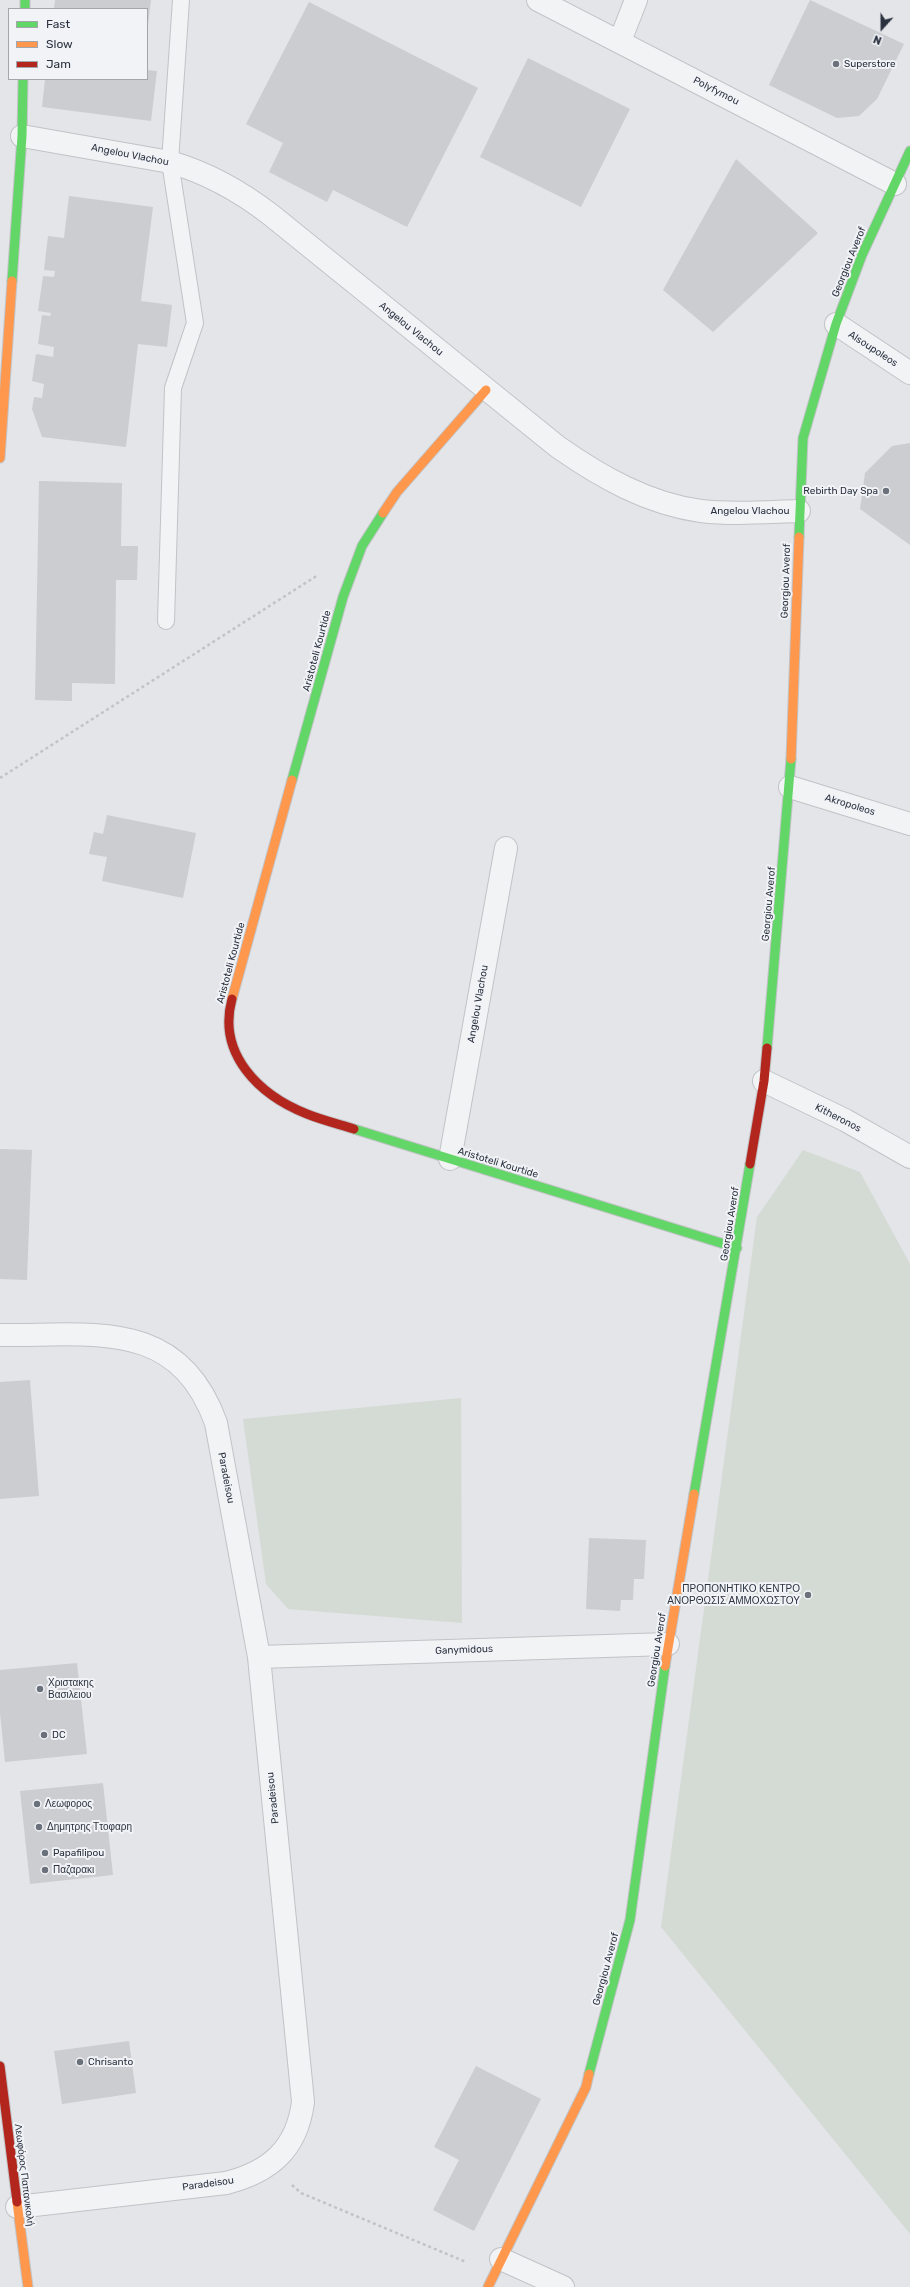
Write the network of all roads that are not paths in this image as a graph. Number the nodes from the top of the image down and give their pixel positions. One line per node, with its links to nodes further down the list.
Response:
1 (181, 0): 8 (lane)
2 (538, 0): 4 (street, Polyfymou)
3 (636, 0): 4 (street)
4 (620, 41): 9 (street, Polyfymou)
5 (23, 80): 6 (street)
6 (22, 136): 8 (street, Angelou Vlachou); 13 (street)
7 (910, 151): 9 (street, Georgiou Averof)
8 (170, 162): 12 (street, Angelou Vlachou); 15 (lane)
9 (895, 184): 10 (street, Georgiou Averof)
10 (836, 324): 11 (street, Alsoupoleos); 14 (street, Georgiou Averof)
11 (910, 373)
12 (486, 390): 14 (street, Angelou Vlachou); 21 (street, Aristoteli Kourtide)
13 (0, 458)
14 (799, 511): 16 (street, Georgiou Averof)
15 (166, 621)
16 (790, 786): 17 (street, Akropoleos); 19 (street, Georgiou Averof)
17 (910, 824)
18 (506, 848): 21 (street, Angelou Vlachou)
19 (764, 1081): 20 (street, Kitheronos); 22 (street, Georgiou Averof)
20 (910, 1157)
21 (450, 1159): 22 (street, Aristoteli Kourtide)
22 (737, 1248): 24 (street, Georgiou Averof)
23 (0, 1335): 25 (street, Paradeisou)
24 (668, 1644): 25 (street, Ganymidous); 28 (street, Georgiou Averof)
25 (259, 1657): 27 (street, Paradeisou)
26 (0, 2066): 27 (street, Λεωφόρος Παπανικολή)
27 (17, 2207): 29 (street, Λεωφόρος Παπανικολή)
28 (498, 2266): 30 (street, Georgiou Averof); 31 (street)
29 (28, 2287)
30 (488, 2287)
31 (563, 2287)

